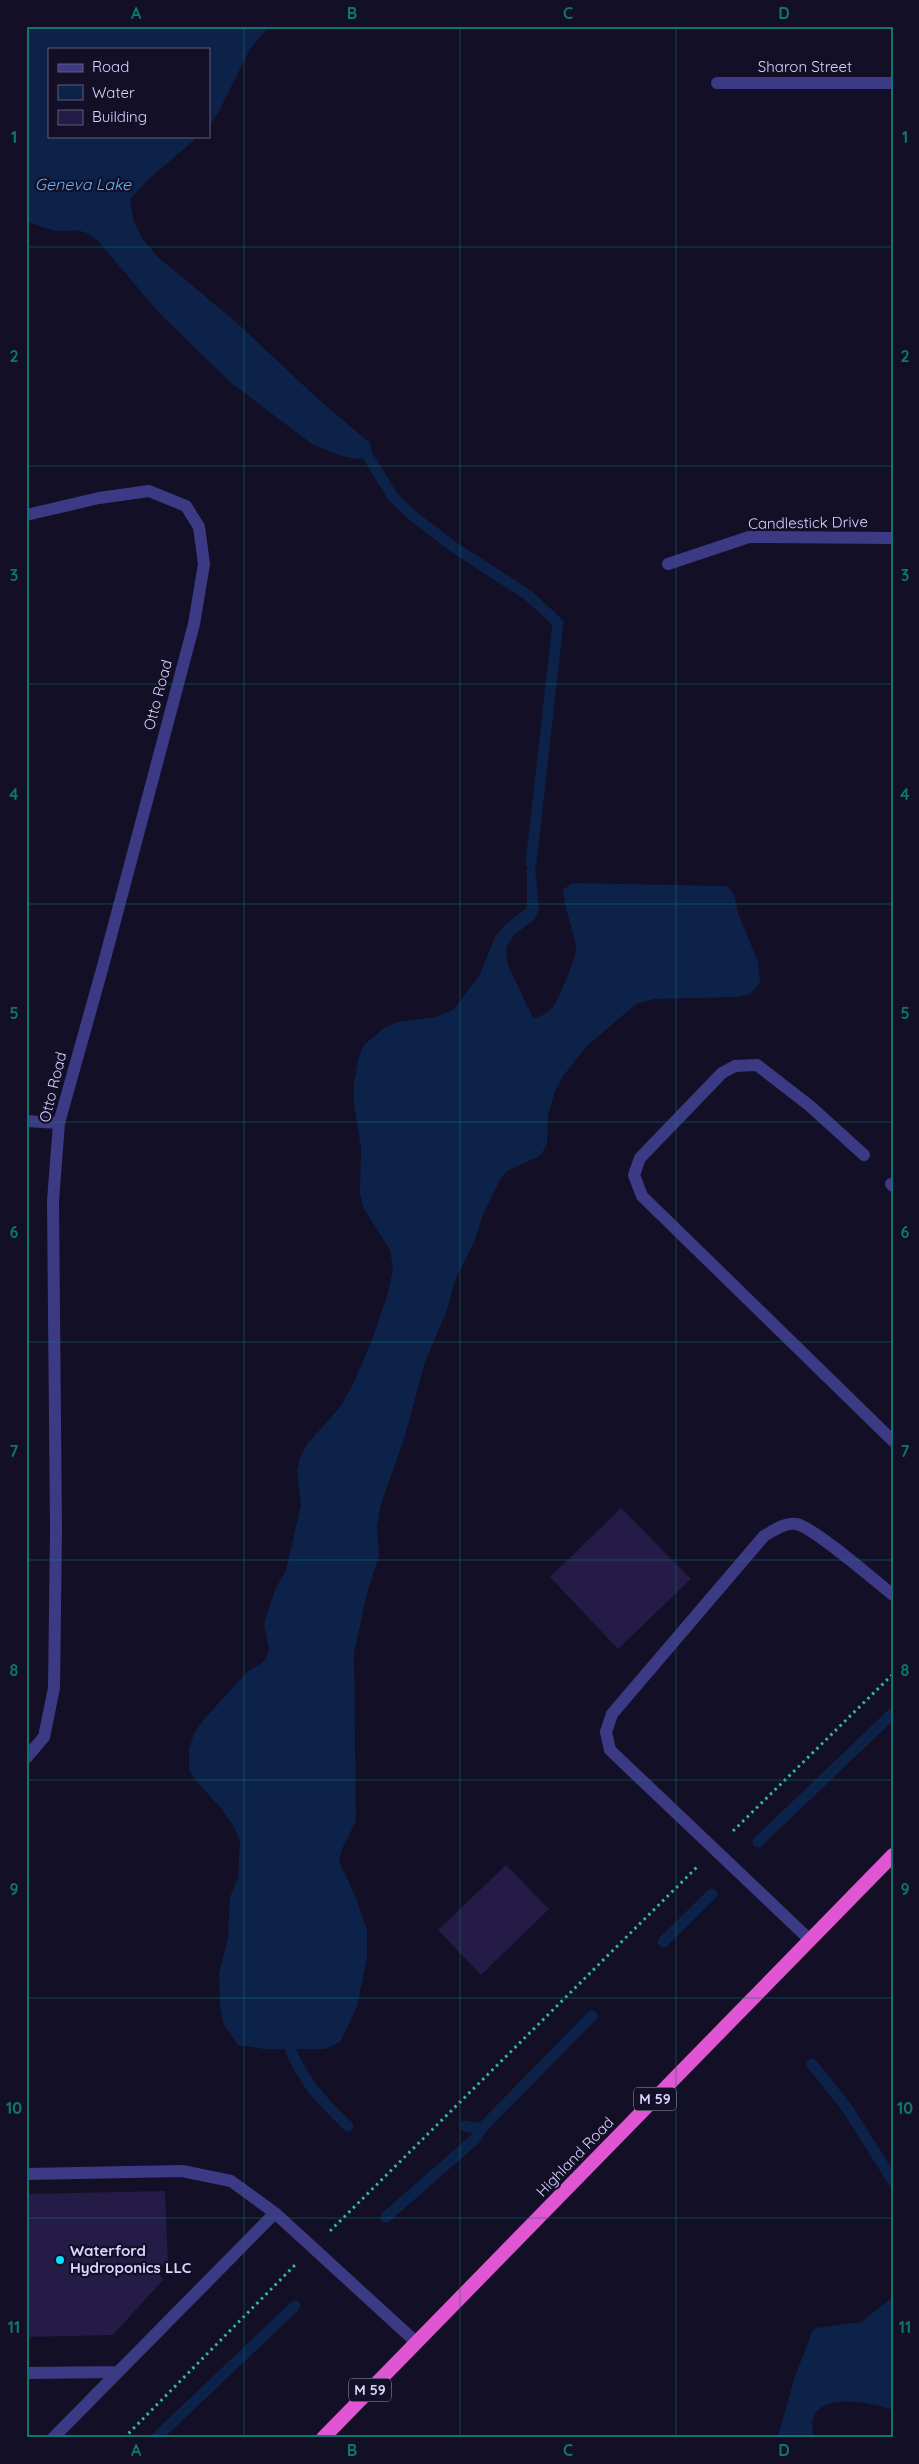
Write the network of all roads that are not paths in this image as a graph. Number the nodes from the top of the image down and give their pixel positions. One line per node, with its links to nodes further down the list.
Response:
1 (717, 83): 2 (street, Sharon Street)
2 (893, 83)
3 (26, 515): 7 (street, Otto Road)
4 (893, 538): 5 (street, Candlestick Drive)
5 (668, 564)
6 (26, 1121): 7 (street)
7 (59, 1123): 11 (street, Otto Road)
8 (864, 1155): 9 (street)
9 (893, 1441)
10 (893, 1595): 13 (street)
11 (26, 1758)
12 (893, 1856): 13 (highway, Highland Road / M 59)
13 (810, 1940): 16 (highway, Highland Road / M 59)
14 (26, 2174): 15 (street)
15 (275, 2213): 16 (street); 17 (street)
16 (417, 2343): 20 (highway, Highland Road / M 59)
17 (118, 2372): 18 (street); 19 (street)
18 (26, 2374)
19 (53, 2438)
20 (323, 2438)

